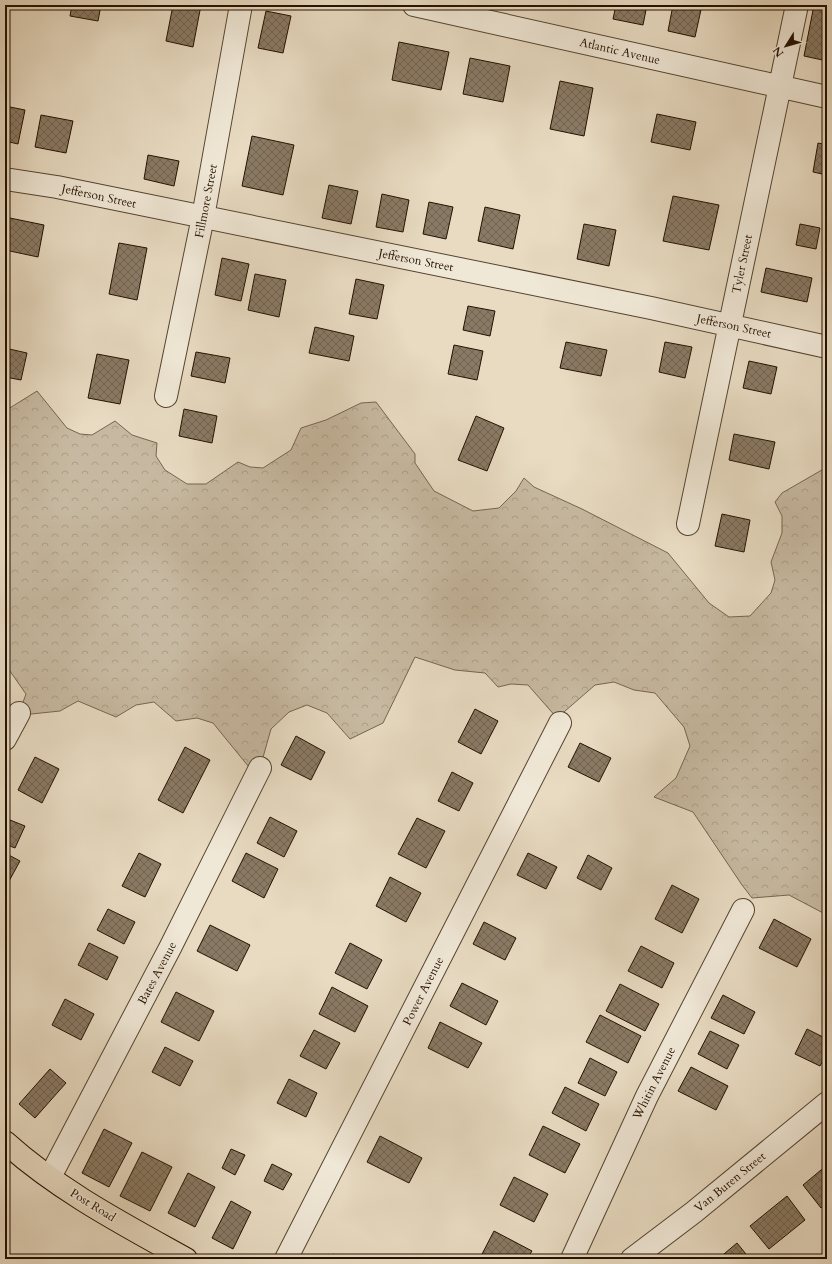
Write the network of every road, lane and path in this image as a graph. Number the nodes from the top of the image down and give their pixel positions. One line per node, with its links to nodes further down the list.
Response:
1 (241, 5): 7 (street, Fillmore Street)
2 (414, 5): 4 (street, Atlantic Avenue)
3 (797, 5): 4 (street, Tyler Street)
4 (779, 87): 5 (street, Atlantic Avenue); 8 (street, Tyler Street)
5 (827, 97)
6 (5, 178): 7 (street, Jefferson Street)
7 (203, 217): 8 (street, Jefferson Street); 10 (street, Fillmore Street)
8 (730, 325): 9 (street, Jefferson Street); 11 (street, Tyler Street)
9 (827, 346)
10 (166, 396)
11 (688, 524)
12 (19, 713): 14 (street)
13 (560, 723): 21 (street, Power Avenue)
14 (5, 739)
15 (260, 768): 19 (street, Bates Avenue)
16 (743, 910): 22 (street, Whitin Avenue)
17 (827, 1103): 23 (street, Van Buren Street)
18 (5, 1142): 19 (main road, Post Road)
19 (50, 1177): 20 (main road, Post Road)
20 (186, 1259)
21 (286, 1259)
22 (572, 1259)
23 (632, 1259)

